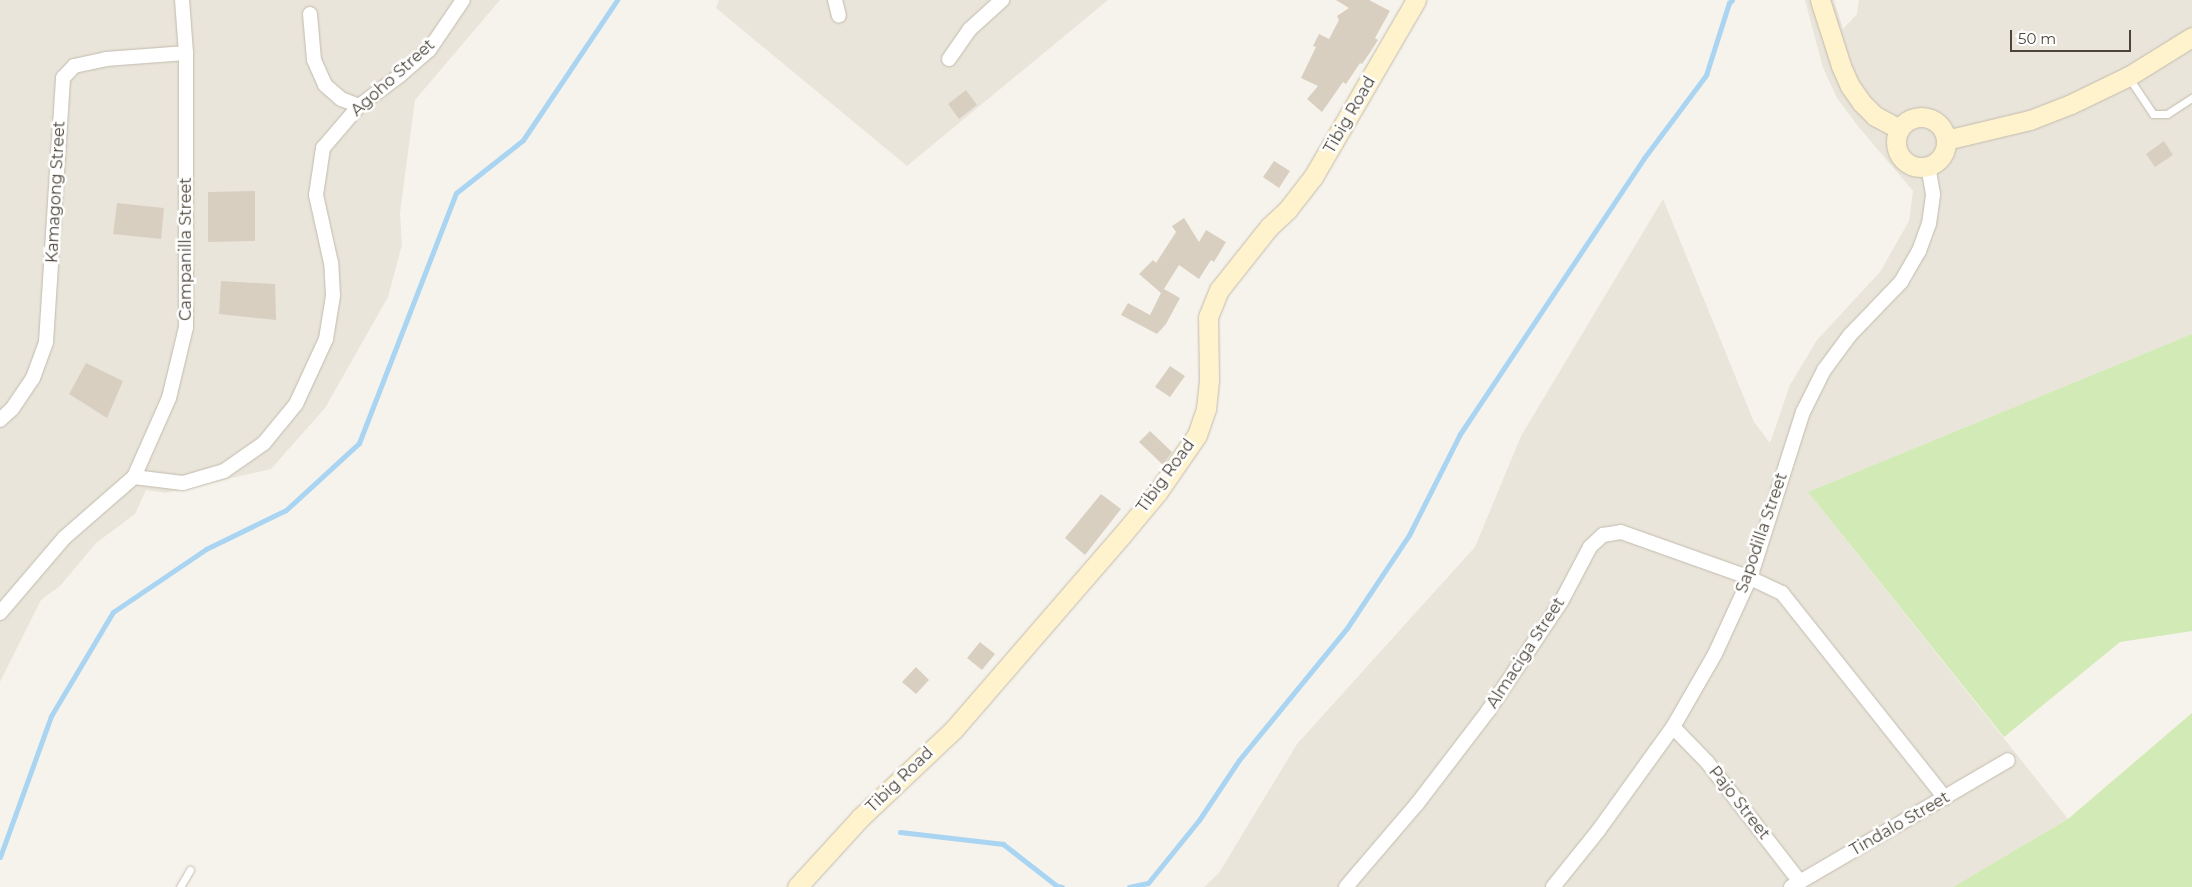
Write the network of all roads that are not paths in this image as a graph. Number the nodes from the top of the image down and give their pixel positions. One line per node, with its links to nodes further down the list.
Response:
1 (182, 0): 10 (street, Campanilla Street)
2 (463, 0): 14 (street, Agoho Street)
3 (836, 0): 8 (street)
4 (1002, 0): 11 (street)
5 (1416, 0): 28 (main road, Tibig Road)
6 (1820, 0): 15 (main road)
7 (310, 14): 14 (street)
8 (839, 16)
9 (2192, 37): 12 (main road)
10 (186, 53): 18 (street, Kamagong Street); 19 (street, Campanilla Street)
11 (949, 59)
12 (2129, 76): 13 (lane); 16 (main road)
13 (2192, 98)
14 (359, 106): 19 (street, Agoho Street)
15 (1899, 129): 16 (main road); 17 (main road)
16 (1946, 140): 17 (main road)
17 (1928, 166): 20 (street, Sapodilla Street)
18 (0, 420)
19 (134, 477): 21 (street, Campanilla Street)
20 (1750, 578): 22 (street, Sapodilla Street); 24 (street, Almaciga Street); 29 (street, Almaciga Street)
21 (0, 613)
22 (1673, 727): 26 (street, Pajo Street); 30 (street, Sapodilla Street)
23 (2008, 760): 24 (street, Tindalo Street)
24 (1946, 798): 26 (street, Tindalo Street)
25 (190, 870): 27 (lane)
26 (1796, 884)
27 (180, 887)
28 (797, 887)
29 (1346, 887)
30 (1553, 887)

